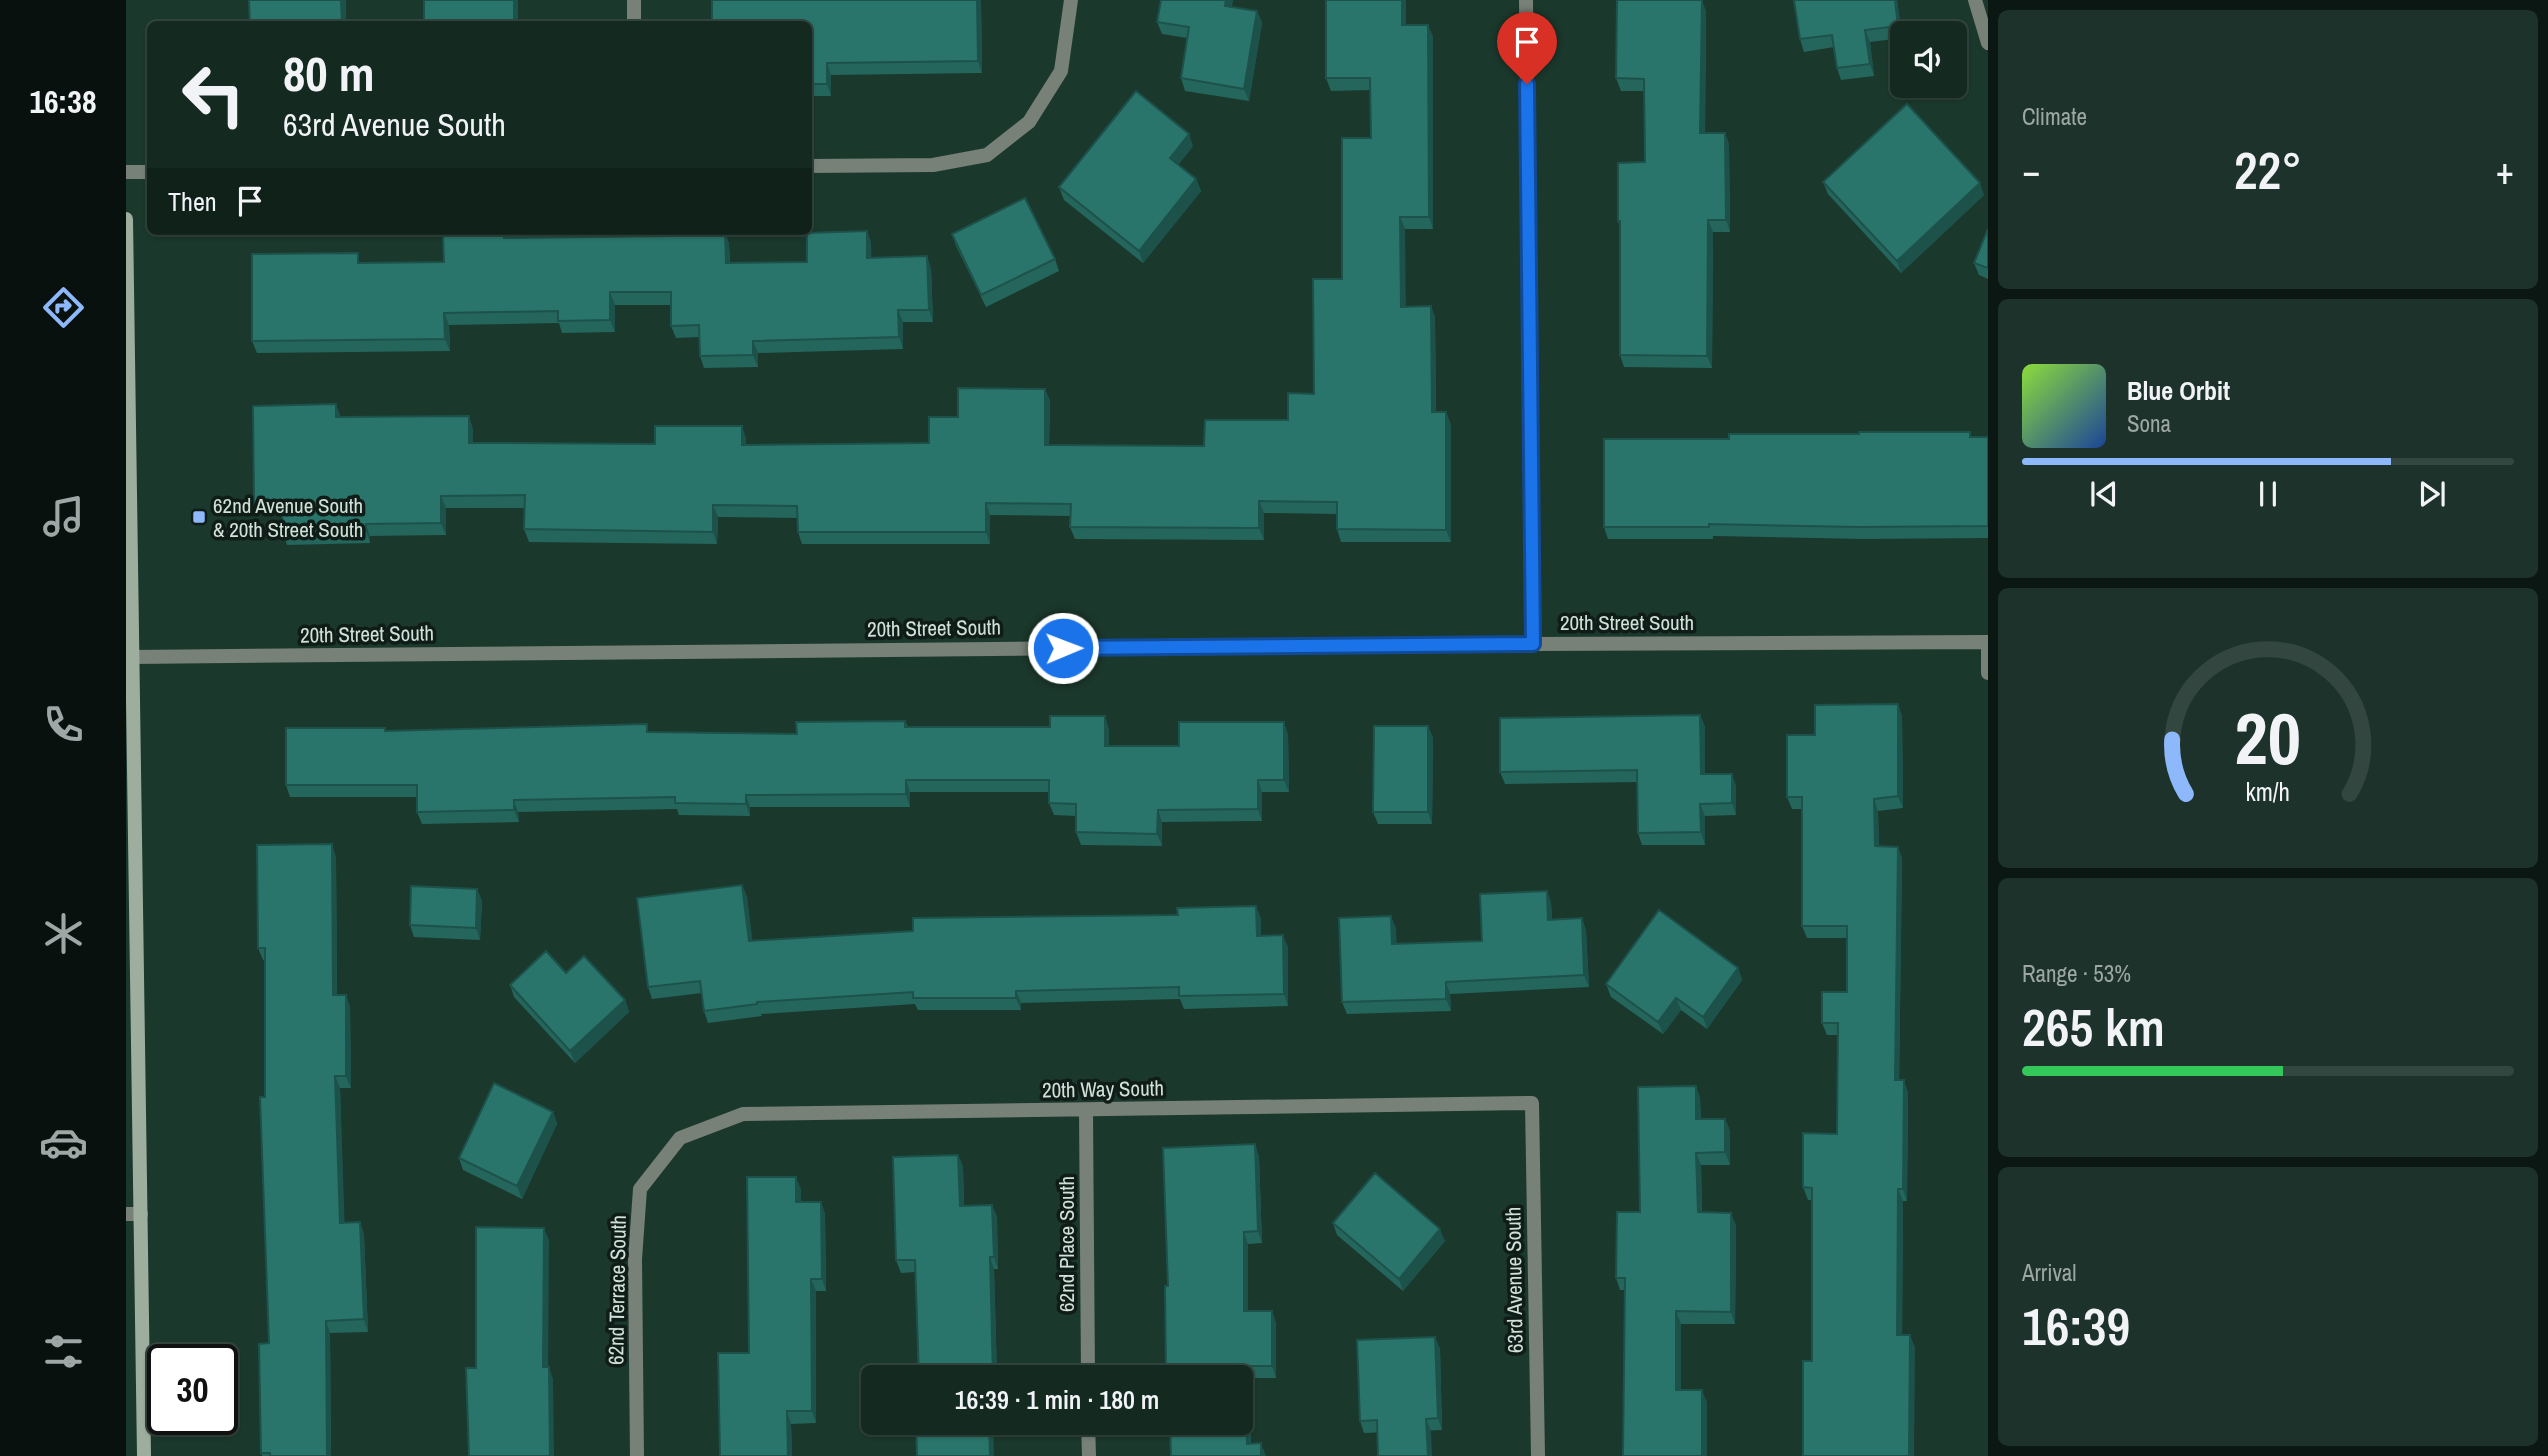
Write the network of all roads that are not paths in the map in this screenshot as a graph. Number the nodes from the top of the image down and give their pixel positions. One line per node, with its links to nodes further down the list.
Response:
1 (634, 0): 5 (street)
2 (1071, 0): 7 (street)
3 (1526, 0): 14 (street)
4 (1975, 0): 6 (street)
5 (634, 21)
6 (1988, 43)
7 (812, 166)
8 (126, 172): 9 (street)
9 (147, 172)
10 (126, 219): 11 (street)
11 (127, 298): 12 (street)
12 (129, 597): 15 (street)
13 (1988, 642): 14 (street, 20th Street South); 16 (street)
14 (1533, 644): 15 (street, 20th Street South)
15 (132, 657): 17 (street)
16 (1988, 673)
17 (130, 761): 21 (street)
18 (1532, 1103): 19 (street, 20th Way South); 27 (street, 63rd Avenue South)
19 (1086, 1110): 20 (street, 20th Way South); 22 (street, 62nd Place South)
20 (680, 1138): 25 (street, 62nd Terrace South)
21 (133, 1214): 24 (street)
22 (1088, 1365)
23 (1088, 1435): 26 (street)
24 (144, 1456)
25 (637, 1456)
26 (1089, 1456)
27 (1538, 1456)

